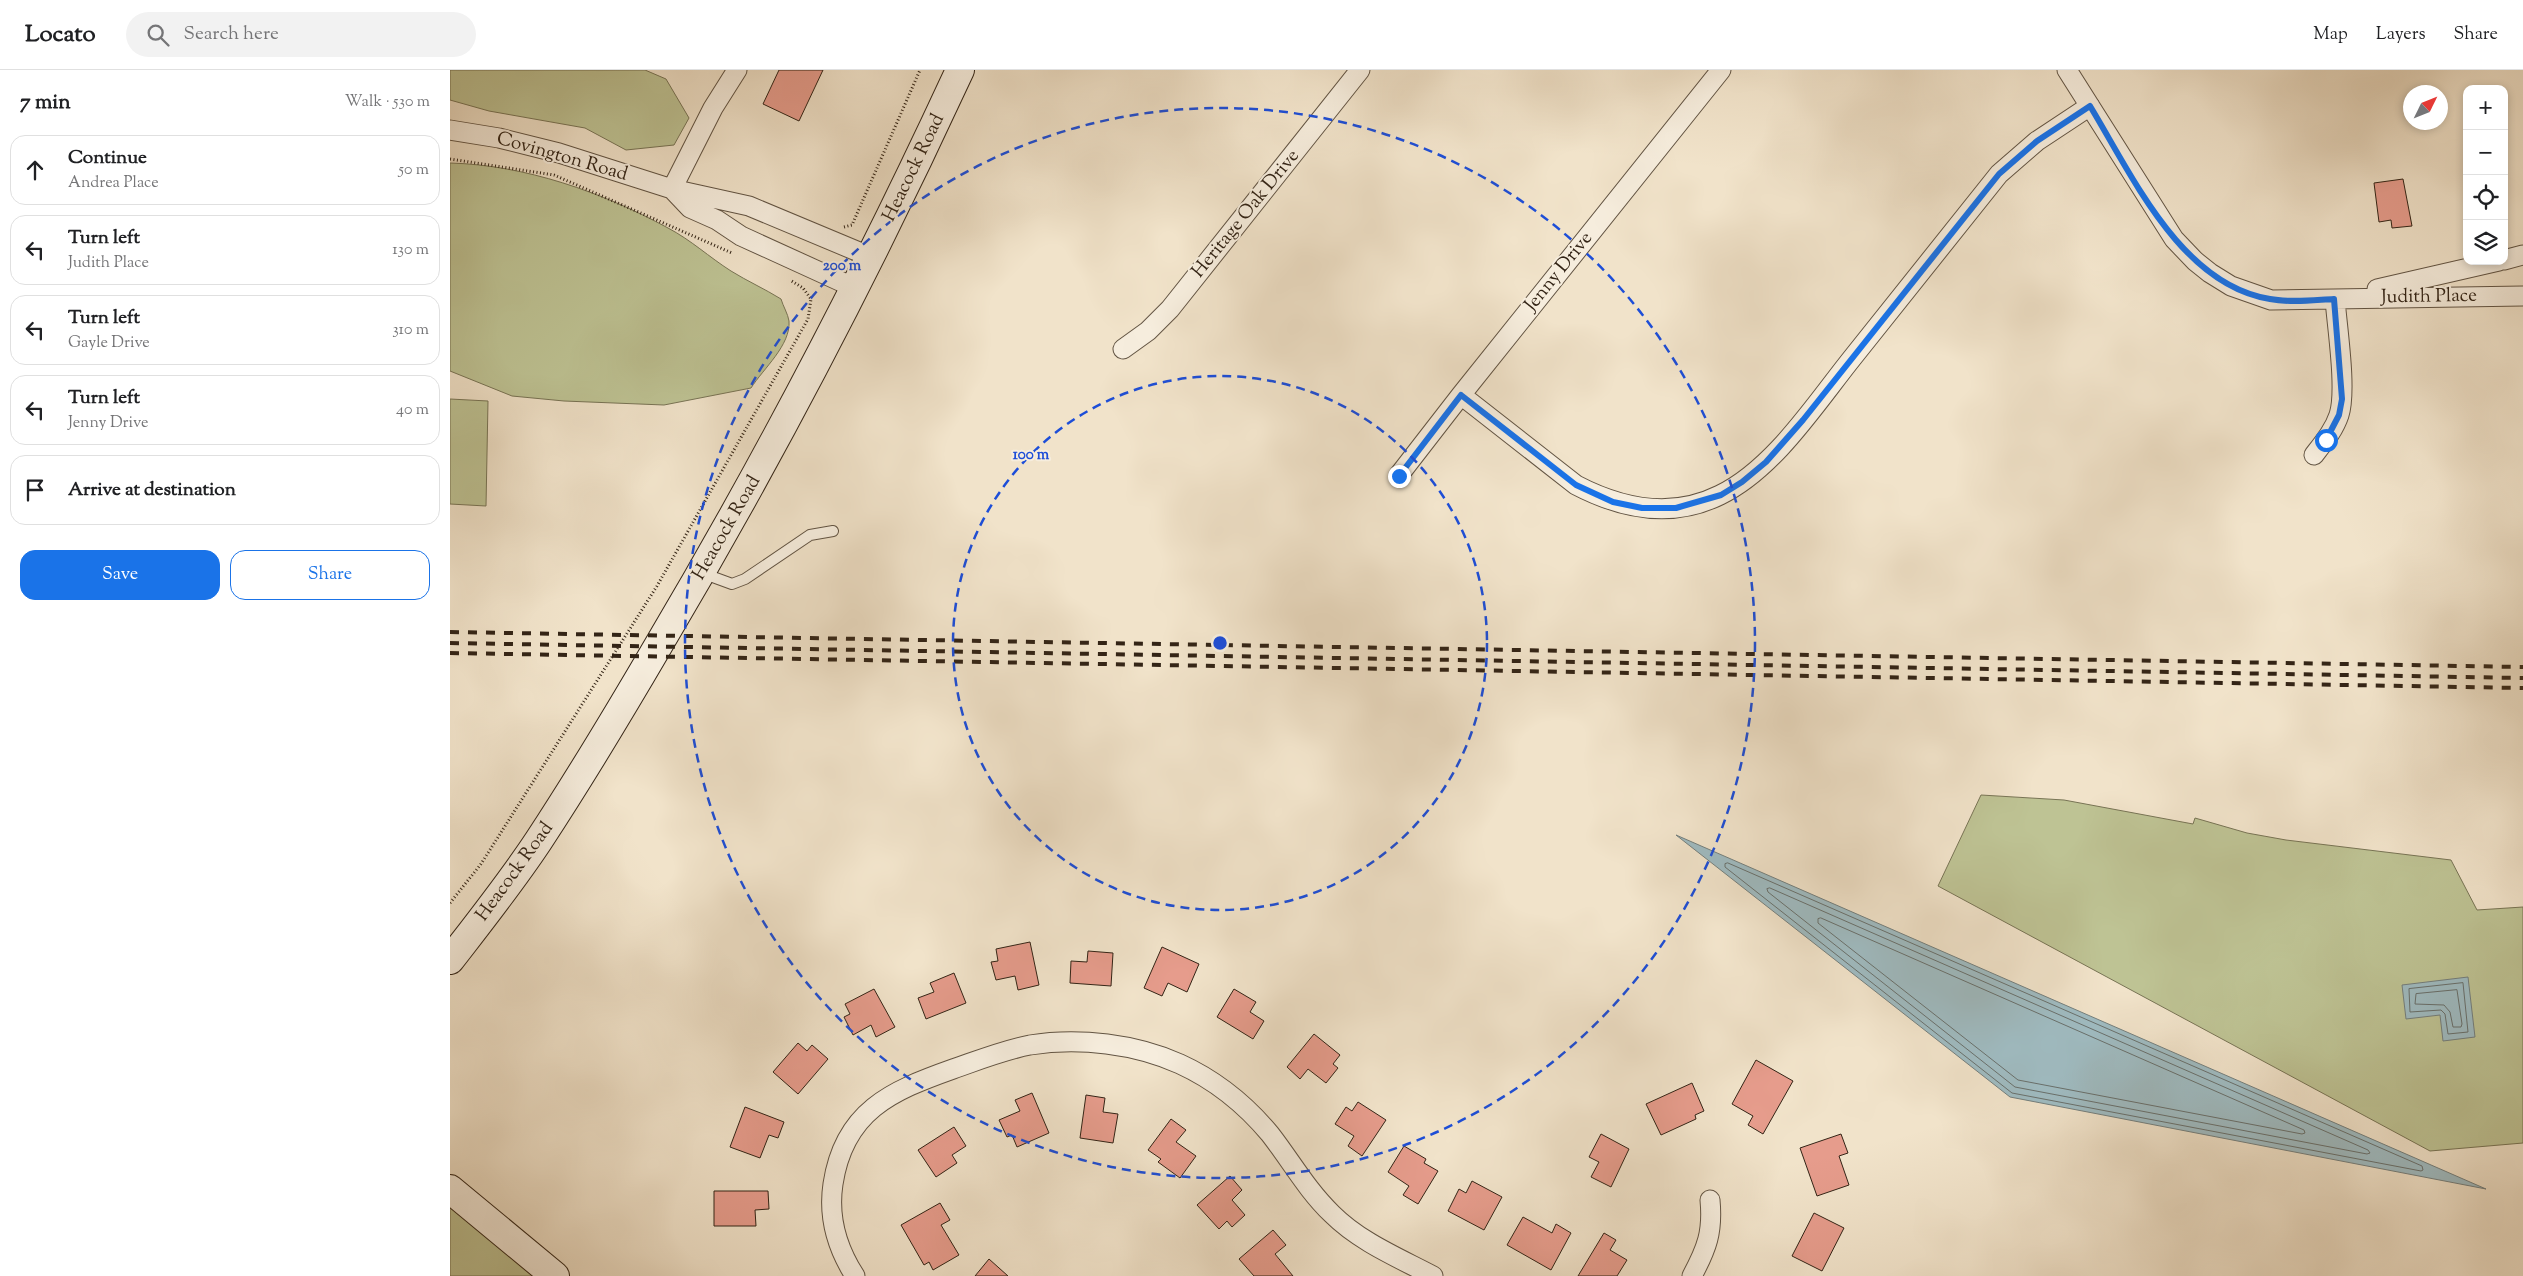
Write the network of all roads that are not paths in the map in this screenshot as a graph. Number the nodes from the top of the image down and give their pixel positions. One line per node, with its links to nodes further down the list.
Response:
1 (737, 70): 8 (street)
2 (960, 70): 10 (main road, Heacock Road)
3 (1360, 70): 16 (street, Heritage Oak Drive)
4 (1721, 70): 17 (street, Jenny Drive)
5 (2067, 70): 6 (street, Judith Place)
6 (2090, 106): 15 (street, Judith Place); 17 (street)
7 (450, 130): 8 (street, Covington Road)
8 (672, 189): 10 (street, Covington Road); 13 (street, Covington Road)
9 (2523, 255): 11 (street)
10 (871, 257): 13 (main road, Heacock Road)
11 (2508, 259)
12 (2482, 265): 15 (street, Judith Place)
13 (855, 288): 21 (main road, Heacock Road)
14 (2523, 296): 15 (street, Judith Place)
15 (2334, 299): 18 (street)
16 (1123, 348)
17 (1461, 395): 19 (street, Jenny Drive)
18 (2314, 454)
19 (1399, 476)
20 (832, 531): 21 (lane)
21 (702, 573): 22 (main road, Heacock Road)
22 (450, 960)
23 (450, 1189): 25 (main road)
24 (1710, 1200): 28 (street)
25 (554, 1276)
26 (855, 1276): 27 (street)
27 (1433, 1276)
28 (1692, 1276)

